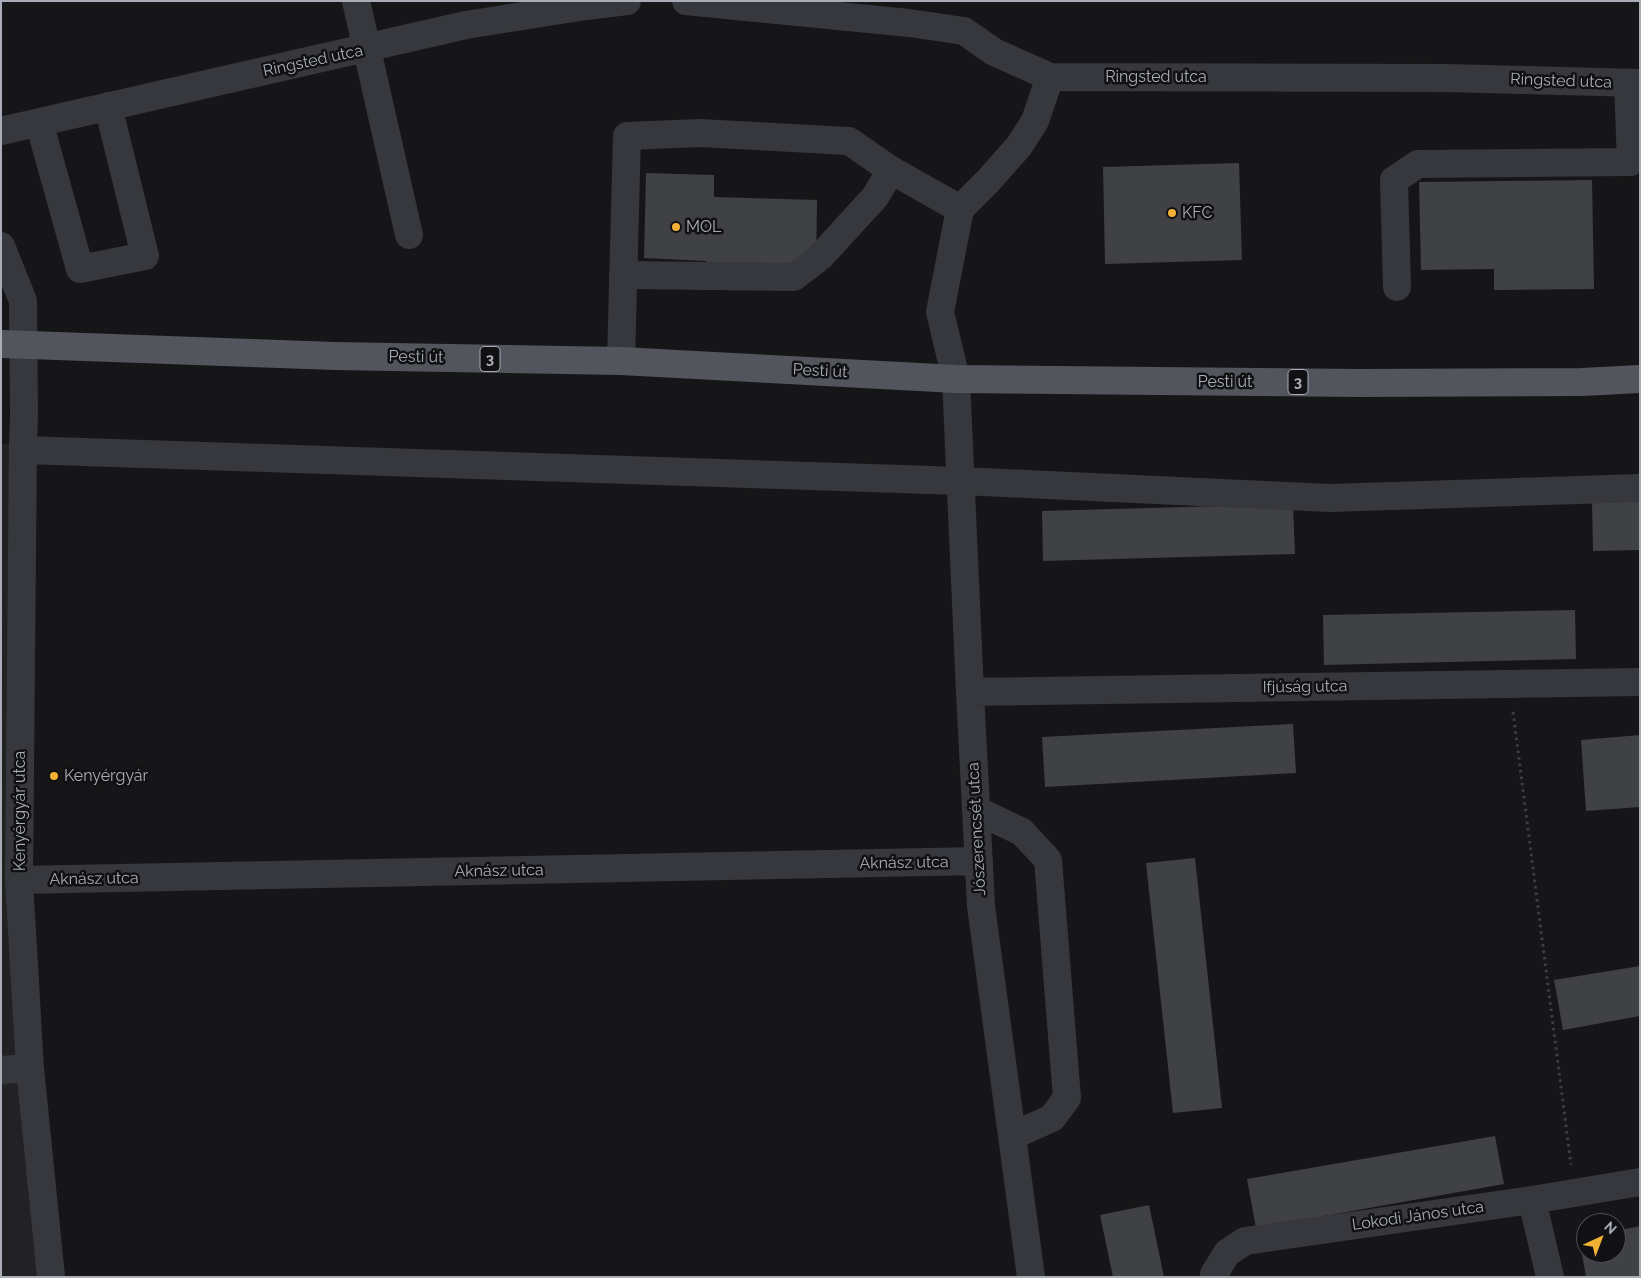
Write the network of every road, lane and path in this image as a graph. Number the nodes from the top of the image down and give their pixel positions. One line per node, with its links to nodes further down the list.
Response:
1 (356, 1): 4 (street)
2 (627, 1): 4 (street, Ringsted utca)
3 (686, 1): 5 (street, Ringsted utca)
4 (367, 49): 7 (street, Ringsted utca); 12 (street)
5 (1050, 77): 6 (street, Ringsted utca); 11 (street)
6 (1634, 83): 15 (street)
7 (108, 106): 8 (street, Ringsted utca); 8 (street)
8 (39, 122): 9 (street, Ringsted utca)
9 (1, 131)
10 (891, 170): 11 (street); 14 (street); 14 (street)
11 (960, 209): 18 (street, Jószerencsét utca)
12 (409, 234)
13 (1, 246): 16 (street, Kenyérgyár utca)
14 (623, 275): 17 (street)
15 (1397, 287)
16 (12, 344): 17 (main road, Pesti út / 3); 20 (street, Kenyérgyár utca)
17 (621, 361): 18 (main road, Pesti út / 3)
18 (956, 379): 19 (main road, Pesti út / 3); 21 (street, Jószerencsét utca)
19 (1640, 379)
20 (23, 450): 21 (street); 23 (street, Kenyérgyár utca)
21 (960, 481): 22 (street); 26 (street, Jószerencsét utca)
22 (1640, 488)
23 (11, 576): 29 (street, Kenyérgyár utca)
24 (1640, 682): 25 (street, Ifjúság utca)
25 (1510, 684): 26 (street, Ifjúság utca); 34 (path)
26 (970, 692): 27 (street, Jószerencsét utca)
27 (976, 810): 28 (street, Jószerencsét utca); 32 (street)
28 (978, 861): 29 (street, Aknász utca); 32 (street, Jószerencsét utca)
29 (19, 880): 30 (street, Kenyérgyár utca)
30 (30, 1068): 31 (street); 36 (street, Kenyérgyár utca)
31 (1, 1070)
32 (1012, 1136): 37 (street, Jószerencsét utca)
33 (1640, 1182): 34 (street, Lokodi János utca)
34 (1575, 1193): 35 (street, Lokodi János utca)
35 (1532, 1200): 38 (street, Lokodi János utca); 39 (street)
36 (52, 1277)
37 (1031, 1277)
38 (1215, 1277)
39 (1550, 1277)

